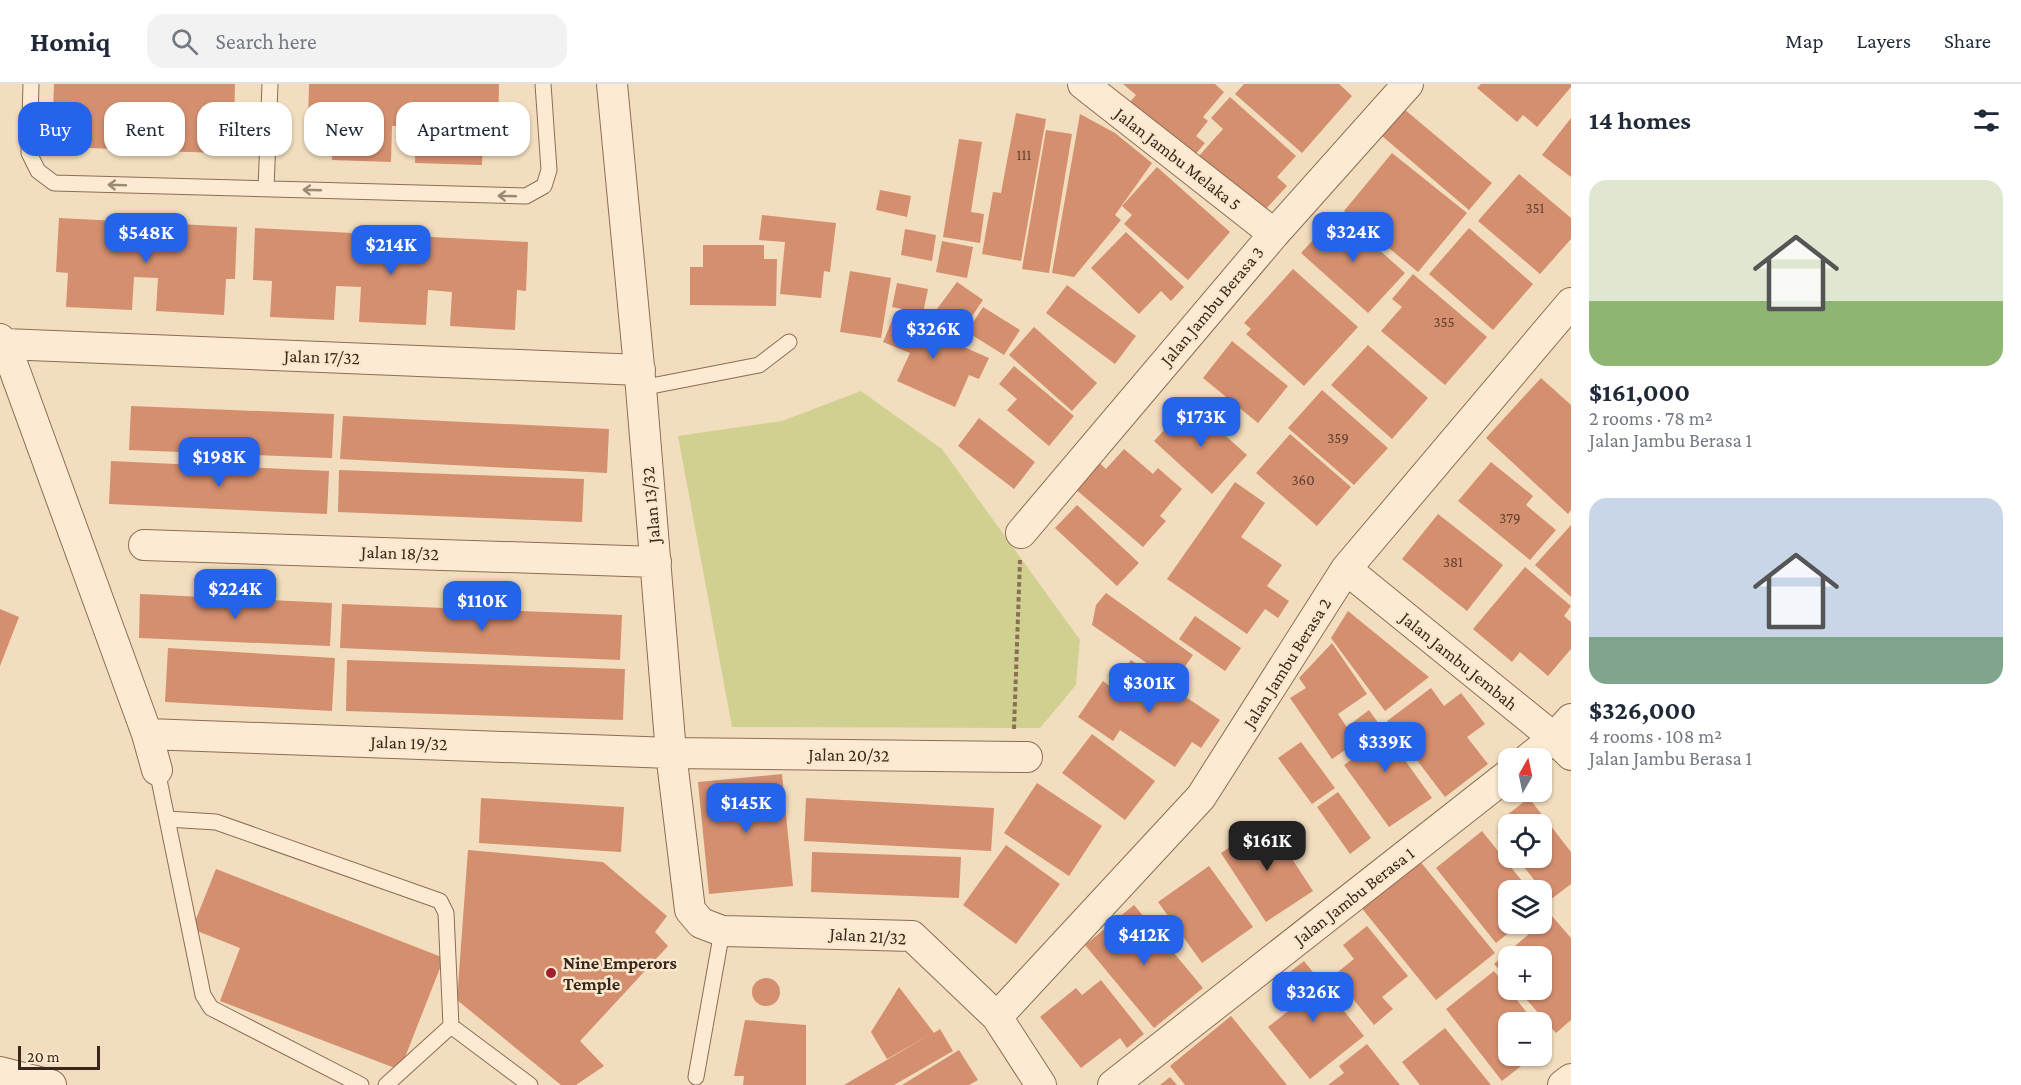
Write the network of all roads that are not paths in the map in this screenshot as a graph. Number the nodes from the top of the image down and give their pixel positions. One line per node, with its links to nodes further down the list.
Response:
1 (31, 84): 7 (lane, one-way to 1)
2 (270, 84): 7 (lane)
3 (543, 84): 7 (lane, one-way to 7)
4 (612, 84): 12 (street, Jalan 13/32)
5 (1083, 84): 8 (street, Jalan Jambu Melaka 5)
6 (1408, 84): 8 (street, Jalan Jambu Berasa 3)
7 (266, 189)
8 (1274, 234): 13 (street, Jalan Jambu Berasa 3)
9 (1571, 303): 16 (street, Jalan Jambu Berasa 2)
10 (3, 341): 12 (street, Jalan 17/32); 17 (street)
11 (789, 342): 12 (lane)
12 (640, 379): 15 (street, Jalan 13/32)
13 (1021, 533)
14 (144, 544): 15 (street, Jalan 18/32)
15 (657, 562): 20 (street, Jalan 13/32)
16 (1346, 569): 18 (street, Jalan Jambu Jembah); 26 (street, Jalan Jambu Berasa 2)
17 (147, 734): 20 (street, Jalan 19/32); 22 (street)
18 (1565, 738): 19 (street)
19 (1547, 748)
20 (671, 753): 21 (street, Jalan 20/32); 25 (street, Jalan 13/32)
21 (1021, 757)
22 (157, 770): 24 (lane)
23 (1498, 783): 36 (street, Jalan Jambu Berasa 1)
24 (167, 819): 27 (lane); 32 (lane)
25 (712, 927): 26 (street, Jalan 21/32); 29 (lane)
26 (997, 1017): 35 (street, Jalan 21/32)
27 (451, 1026): 33 (lane); 34 (lane)
28 (0, 1072): 31 (street)
29 (696, 1077)
30 (1571, 1079): 37 (street)
31 (51, 1085)
32 (361, 1085)
33 (386, 1085)
34 (530, 1085)
35 (1041, 1085)
36 (1113, 1085)
37 (1563, 1085)

